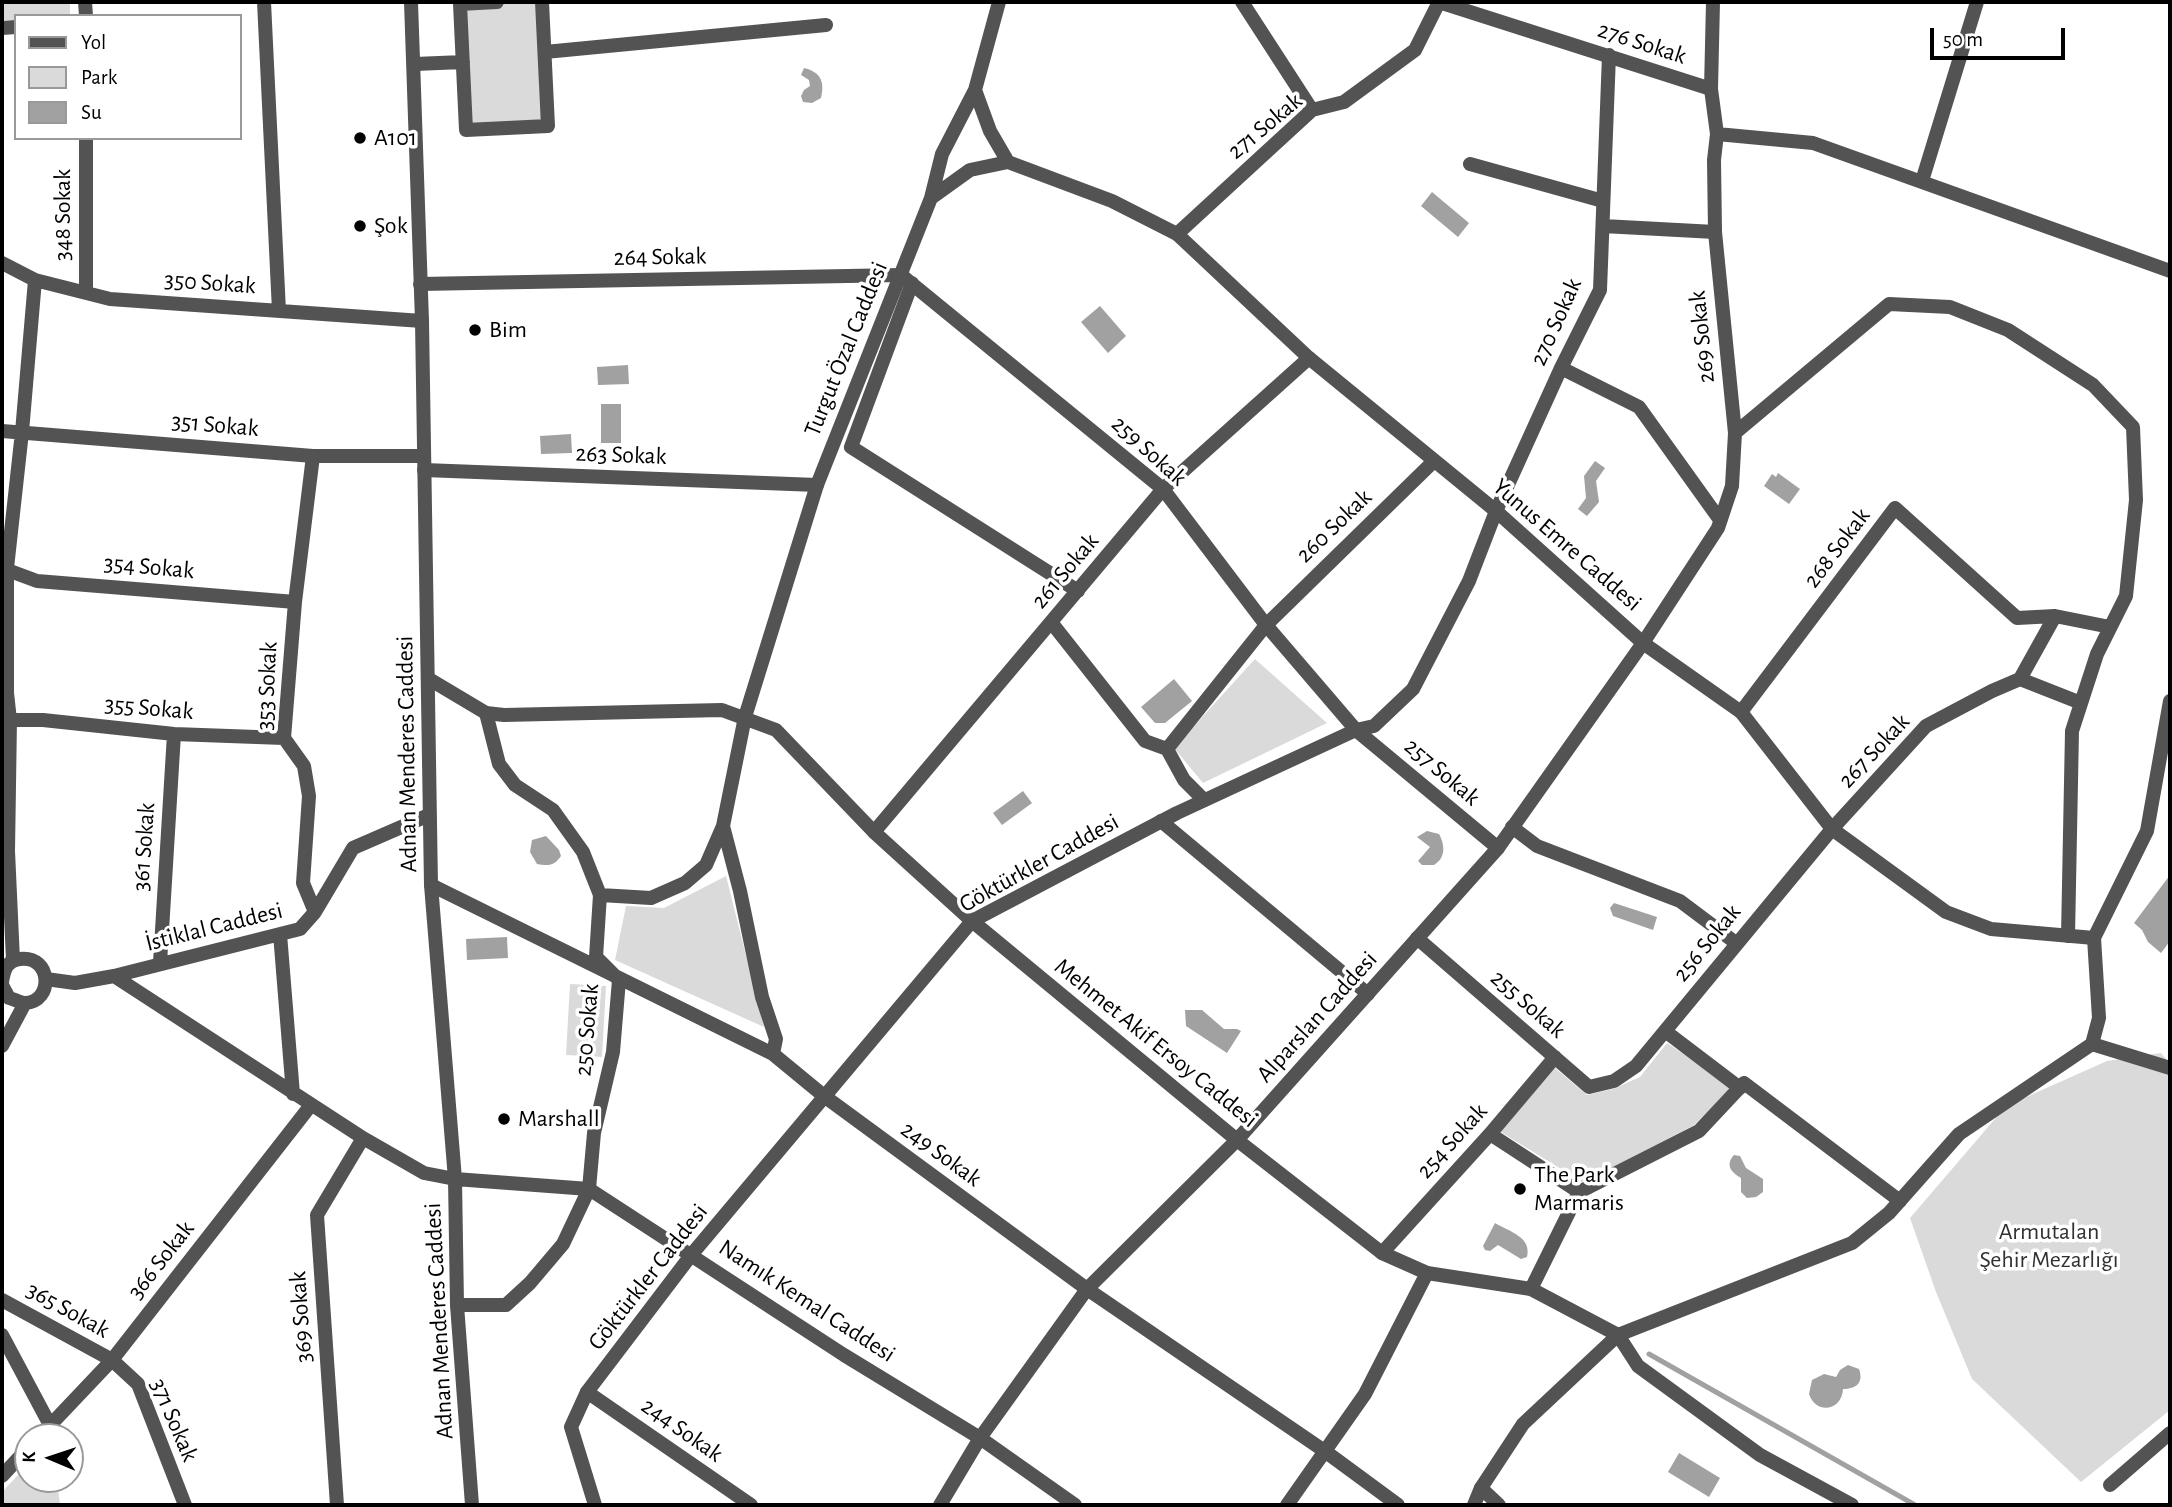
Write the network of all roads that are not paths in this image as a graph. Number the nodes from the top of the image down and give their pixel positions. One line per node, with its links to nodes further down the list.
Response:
1 (264, 2): 34 (street)
2 (411, 2): 14 (street, Adnan Menderes Caddesi)
3 (497, 2): 13 (street)
4 (542, 2): 11 (street)
5 (999, 2): 16 (street, Turgut Özal Caddesi)
6 (1242, 2): 17 (street)
7 (1439, 2): 12 (street, 276 Sokak); 17 (street, 271 Sokak)
8 (1713, 2): 15 (street, 269 Sokak)
9 (1977, 2): 22 (street)
10 (826, 24): 11 (street)
11 (545, 52): 13 (street)
12 (1609, 55): 15 (street, 276 Sokak); 24 (street, 270 Sokak)
13 (463, 62): 14 (street)
14 (415, 64): 32 (street, Adnan Menderes Caddesi)
15 (1711, 89): 18 (street, 269 Sokak)
16 (975, 90): 20 (street); 23 (street, Turgut Özal Caddesi)
17 (1312, 110): 27 (street, 271 Sokak)
18 (1717, 134): 22 (street); 26 (street, 269 Sokak)
19 (86, 140): 33 (street, 348 Sokak)
20 (1008, 162): 23 (street); 27 (street, Yunus Emre Caddesi)
21 (1469, 164): 24 (street)
22 (1922, 181): 29 (street)
23 (931, 198): 30 (street, Turgut Özal Caddesi)
24 (1603, 201): 25 (street, 270 Sokak)
25 (1602, 226): 26 (street); 37 (street, 270 Sokak)
26 (1715, 232): 40 (street, 269 Sokak)
27 (1177, 234): 36 (street, Yunus Emre Caddesi)
28 (2, 263): 31 (street, 350 Sokak)
29 (2170, 271)
30 (906, 279): 32 (street, 264 Sokak); 44 (street, Turgut Özal Caddesi); 45 (street, 259 Sokak); 49 (street)
31 (35, 280): 33 (street, 350 Sokak); 39 (street)
32 (420, 284): 35 (street, Adnan Menderes Caddesi)
33 (86, 291): 34 (street, 350 Sokak)
34 (279, 311): 35 (street, 350 Sokak)
35 (422, 321): 43 (street, Adnan Menderes Caddesi)
36 (1309, 358): 42 (street, Yunus Emre Caddesi); 45 (street, 261 Sokak)
37 (1561, 368): 46 (street, 270 Sokak); 47 (street)
38 (2, 431): 39 (street, 351 Sokak)
39 (22, 432): 41 (street, 351 Sokak); 48 (street)
40 (1735, 433): 47 (street, 269 Sokak); 54 (street)
41 (313, 456): 43 (street, 351 Sokak); 50 (street, 353 Sokak)
42 (1434, 461): 46 (street, Yunus Emre Caddesi); 53 (street, 260 Sokak)
43 (424, 463): 44 (street, 263 Sokak); 57 (street, Adnan Menderes Caddesi)
44 (817, 485): 63 (street, Turgut Özal Caddesi)
45 (1163, 489): 49 (street, 261 Sokak); 53 (street, 259 Sokak)
46 (1496, 511): 55 (street, Yunus Emre Caddesi); 65 (street, Göktürkler Caddesi)
47 (1720, 520): 55 (street, 269 Sokak)
48 (4, 568): 50 (street, 354 Sokak); 58 (street)
49 (1077, 591): 52 (street, 261 Sokak)
50 (295, 602): 67 (street, 353 Sokak)
51 (2055, 615): 54 (street); 56 (street); 61 (street, 268 Sokak)
52 (1051, 622): 68 (street); 75 (street, 261 Sokak)
53 (1266, 625): 65 (street, 259 Sokak); 68 (street, 260 Sokak)
54 (2110, 627): 60 (street)
55 (1643, 643): 61 (street, Yunus Emre Caddesi); 73 (street, Alparslan Caddesi)
56 (2020, 679): 60 (street); 74 (street, 267 Sokak)
57 (429, 680): 62 (street, Mehmet Akif Ersoy Caddesi); 70 (street, Adnan Menderes Caddesi)
58 (4, 692): 64 (street)
59 (2170, 701): 85 (street)
60 (2081, 703): 83 (street)
61 (1741, 712): 74 (street, Yunus Emre Caddesi)
62 (486, 713): 63 (street, Mehmet Akif Ersoy Caddesi); 79 (street, 250 Sokak)
63 (745, 717): 72 (street, Turgut Özal Caddesi); 75 (street, Mehmet Akif Ersoy Caddesi)
64 (10, 720): 66 (street, 355 Sokak); 77 (street)
65 (1356, 730): 69 (street, Göktürkler Caddesi); 76 (street, 257 Sokak)
66 (174, 734): 67 (street, 355 Sokak); 87 (street, 361 Sokak)
67 (284, 738): 80 (street, 353 Sokak)
68 (1167, 749): 69 (street)
69 (1204, 800): 71 (street, Göktürkler Caddesi)
70 (429, 815): 78 (street, Adnan Menderes Caddesi); 80 (street, İstiklal Caddesi)
71 (1161, 821): 81 (street, Göktürkler Caddesi); 92 (street)
72 (723, 826): 79 (street); 97 (street)
73 (1512, 827): 76 (street, Alparslan Caddesi); 86 (street)
74 (1832, 829): 83 (street, Yunus Emre Caddesi); 86 (street, 256 Sokak)
75 (874, 832): 81 (street, Mehmet Akif Ersoy Caddesi)
76 (1498, 848): 84 (street, Alparslan Caddesi)
77 (5, 851): 88 (street)
78 (431, 884): 91 (street, 249 Sokak); 108 (street, Adnan Menderes Caddesi)
79 (600, 895): 91 (street, 250 Sokak)
80 (315, 912): 82 (street, İstiklal Caddesi)
81 (972, 921): 103 (street, Göktürkler Caddesi); 107 (street, Mehmet Akif Ersoy Caddesi)
82 (280, 934): 87 (street, İstiklal Caddesi); 102 (street)
83 (2068, 936): 85 (street, Yunus Emre Caddesi)
84 (1417, 938): 92 (street, Alparslan Caddesi); 98 (street, 255 Sokak)
85 (2094, 938): 95 (street)
86 (1737, 943): 94 (street, 256 Sokak)
87 (160, 963): 89 (street, İstiklal Caddesi)
88 (5, 973): 90 (street); 93 (street)
89 (114, 976): 90 (street, İstiklal Caddesi); 102 (street)
90 (46, 979): 93 (street)
91 (619, 980): 97 (street, 249 Sokak); 109 (street, 250 Sokak)
92 (1368, 993): 107 (street, Alparslan Caddesi)
93 (25, 1003): 96 (street)
94 (1665, 1031): 100 (street, 256 Sokak); 101 (street)
95 (2092, 1044): 99 (street); 111 (street)
96 (2, 1046)
97 (773, 1054): 103 (street, 249 Sokak)
98 (1555, 1057): 100 (street, 255 Sokak); 105 (street, 254 Sokak)
99 (2170, 1068)
100 (1614, 1081)
101 (1740, 1088): 110 (street); 111 (street)
102 (293, 1094): 104 (street)
103 (824, 1096): 113 (street, Göktürkler Caddesi); 115 (street, 249 Sokak)
104 (311, 1105): 106 (street); 121 (street, 366 Sokak)
105 (1490, 1134): 110 (street); 112 (street, 254 Sokak)
106 (363, 1138): 108 (street); 133 (street, 369 Sokak)
107 (1237, 1140): 112 (street, Mehmet Akif Ersoy Caddesi); 115 (street, Alparslan Caddesi)
108 (455, 1179): 109 (street, Namık Kemal Caddesi); 118 (street, Adnan Menderes Caddesi)
109 (589, 1189): 113 (street, Namık Kemal Caddesi); 118 (street)
110 (1579, 1192): 116 (street)
111 (1900, 1201): 120 (street)
112 (1382, 1253): 114 (street, Mehmet Akif Ersoy Caddesi)
113 (692, 1254): 122 (street, Göktürkler Caddesi); 126 (street, Namık Kemal Caddesi)
114 (1427, 1273): 116 (street, Mehmet Akif Ersoy Caddesi); 127 (street)
115 (1087, 1289): 126 (street, Alparslan Caddesi); 127 (street, 249 Sokak)
116 (1531, 1289): 120 (street, Mehmet Akif Ersoy Caddesi)
117 (2, 1300): 121 (street, 365 Sokak)
118 (457, 1305): 134 (street, Adnan Menderes Caddesi)
119 (2, 1335): 123 (street)
120 (1618, 1335): 131 (street); 143 (street, Mehmet Akif Ersoy Caddesi)
121 (112, 1360): 124 (street, 366 Sokak); 132 (street, 371 Sokak)
122 (587, 1392): 135 (street, Göktürkler Caddesi); 136 (street, 244 Sokak)
123 (49, 1423)
124 (52, 1423)
125 (2170, 1433): 130 (street)
126 (980, 1438): 137 (street, Alparslan Caddesi); 138 (street, Namık Kemal Caddesi)
127 (1326, 1452): 139 (street); 140 (street, 249 Sokak)
128 (14, 1463): 129 (street)
129 (2, 1476)
130 (2110, 1485)
131 (1481, 1488): 141 (street); 142 (street)
132 (185, 1505)
133 (337, 1505)
134 (472, 1505)
135 (595, 1505)
136 (751, 1505)
137 (940, 1505)
138 (1075, 1505)
139 (1287, 1505)
140 (1398, 1505)
141 (1474, 1505)
142 (1499, 1505)
143 (1852, 1505)

